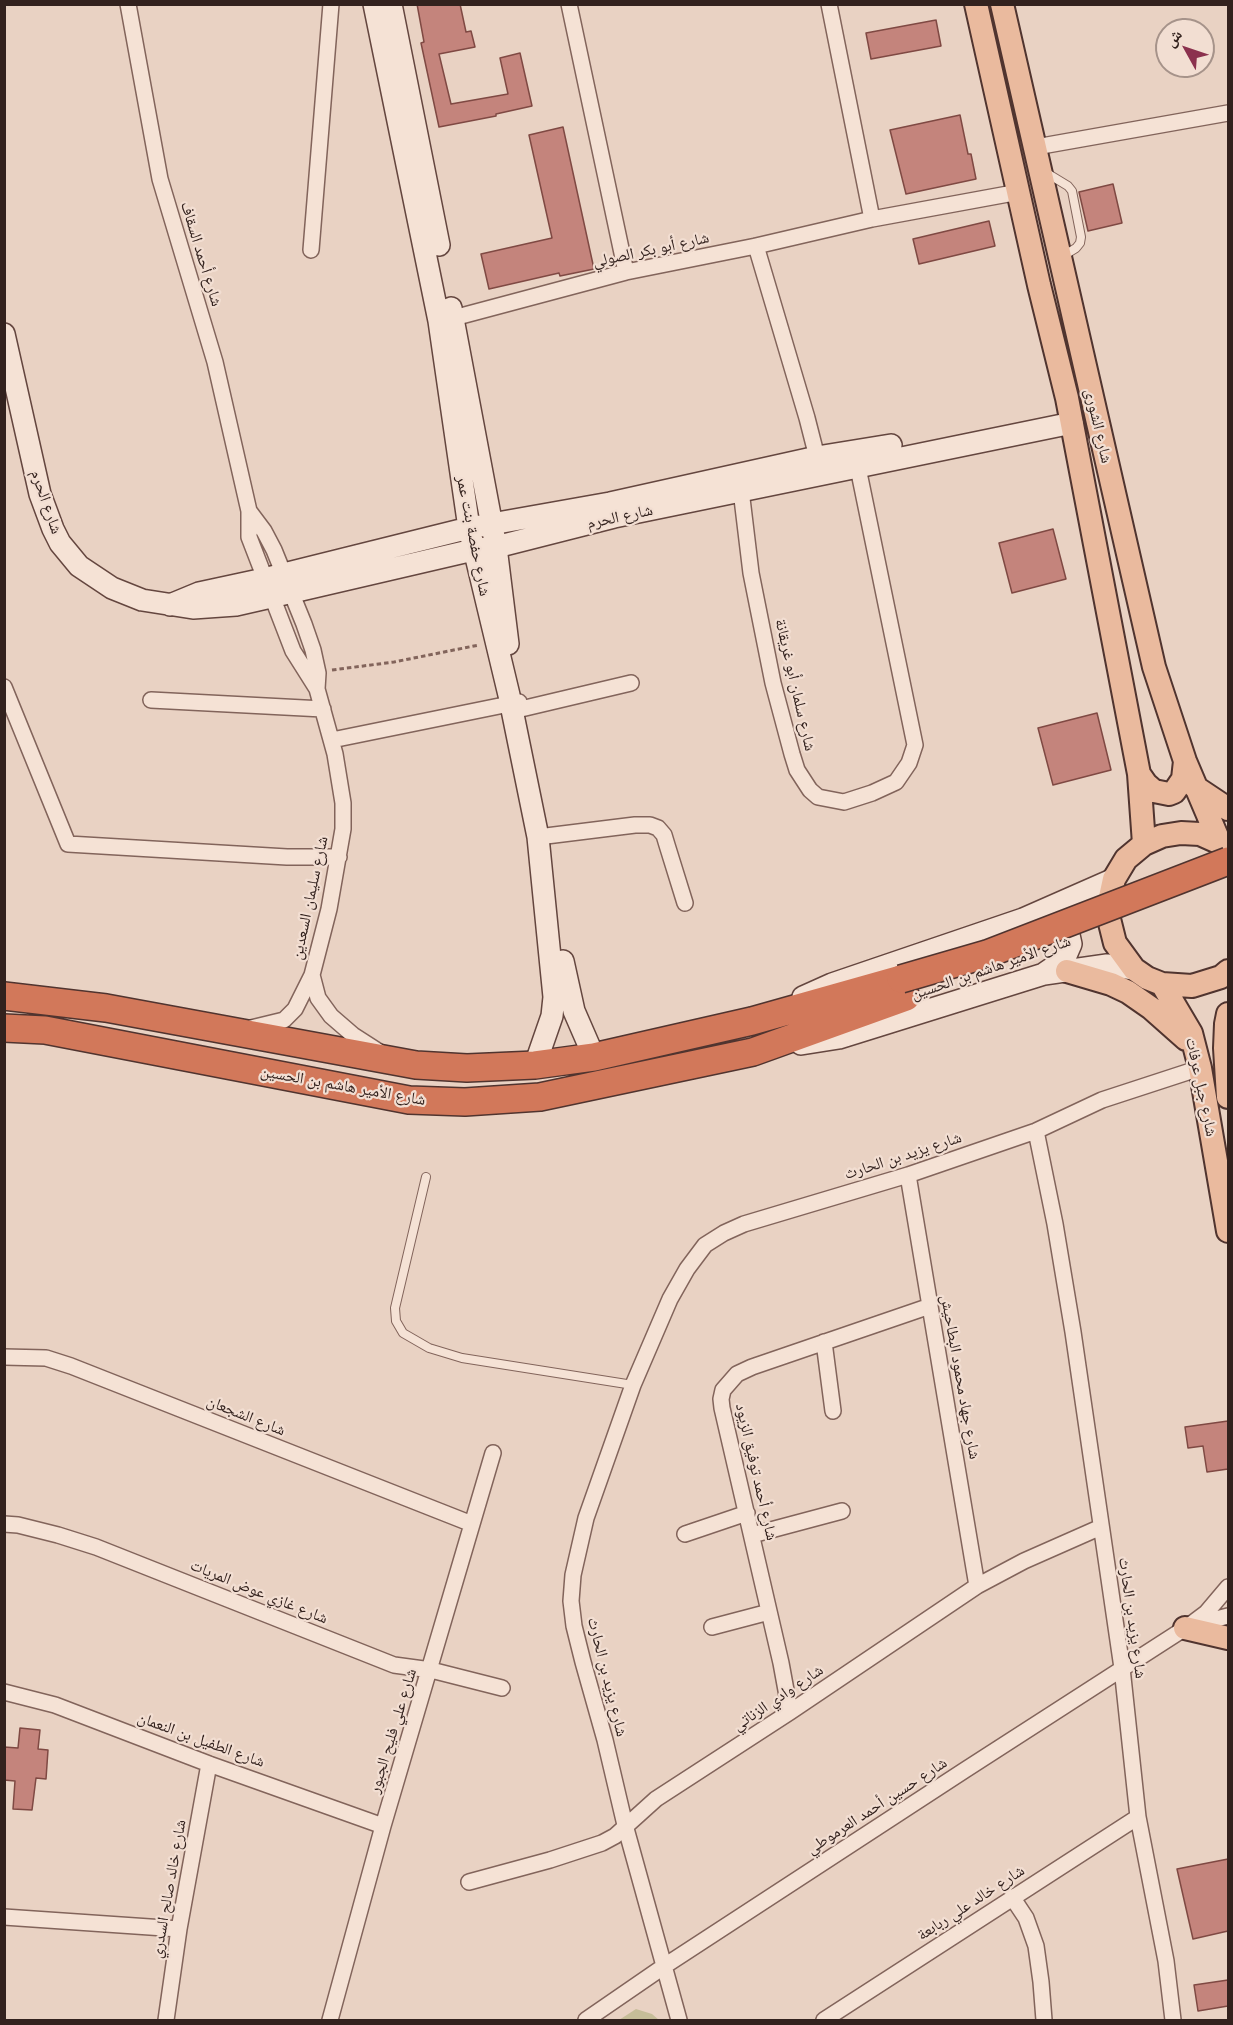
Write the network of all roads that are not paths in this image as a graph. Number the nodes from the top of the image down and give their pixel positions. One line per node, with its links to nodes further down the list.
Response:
1 (128, 4): 27 (street, شارع أحمد السقاف)
2 (331, 4): 14 (street)
3 (374, 4): 16 (street, شارع حفصة بنت عمر)
4 (391, 4): 16 (street, شارع حفصة بنت عمر)
5 (568, 4): 15 (street)
6 (829, 4): 12 (street)
7 (976, 4): 11 (main road, شارع الشورى)
8 (1002, 4): 10 (main road, شارع الشورى)
9 (1228, 112): 10 (street)
10 (1037, 158): 35 (main road, شارع الشورى)
11 (1019, 192): 12 (street, شارع أبو بكر الصولي); 18 (main road, شارع الشورى)
12 (872, 219): 13 (street, شارع أبو بكر الصولي)
13 (756, 246): 15 (street, شارع أبو بكر الصولي); 20 (street)
14 (311, 250)
15 (626, 272): 16 (street, شارع أبو بكر الصولي)
16 (446, 319): 23 (street, شارع حفصة بنت عمر); 24 (street, شارع حفصة بنت عمر)
17 (4, 334): 27 (street, شارع الحرم)
18 (1070, 416): 19 (street, شارع الحرم); 36 (main road, شارع الشورى)
19 (856, 459): 20 (street, شارع الحرم); 21 (street, شارع سلمان أبو غريقانة)
20 (819, 466): 21 (street, شارع الحرم)
21 (741, 484): 22 (street, شارع الحرم)
22 (612, 510): 23 (street, شارع الحرم); 25 (street, شارع الحرم)
23 (490, 524): 24 (street, شارع الحرم); 25 (street, شارع حفصة بنت عمر)
24 (469, 528): 26 (street, شارع حفصة بنت عمر); 27 (street, شارع الحرم)
25 (496, 547): 26 (street, شارع الحرم); 32 (street, شارع حفصة بنت عمر)
26 (473, 550): 27 (street, شارع الحرم); 32 (street, شارع حفصة بنت عمر)
27 (277, 586): 30 (street, شارع سليمان السعدين); 30 (street, شارع سليمان السعدين)
28 (631, 683): 32 (street)
29 (4, 687): 42 (street)
30 (317, 689): 33 (street, شارع سليمان السعدين)
31 (151, 700): 33 (street)
32 (517, 705): 34 (street); 39 (street, شارع حفصة بنت عمر)
33 (323, 709): 34 (street, شارع سليمان السعدين)
34 (333, 740): 42 (street, شارع سليمان السعدين)
35 (1185, 761): 36 (main road); 37 (main road, شارع الشورى)
36 (1139, 774): 40 (main road, شارع الشورى)
37 (1195, 787): 38 (main road); 41 (main road, شارع الشورى)
38 (1228, 809)
39 (544, 836): 45 (street); 61 (street, شارع حفصة بنت عمر); 63 (street, شارع حفصة بنت عمر)
40 (1144, 844): 41 (main road); 43 (main road)
41 (1226, 847): 53 (highway, شارع الأمير هاشم بن الحسين, bridge)
42 (339, 857): 51 (street, شارع سليمان السعدين)
43 (1114, 879): 46 (street, شارع الأمير هاشم بن الحسين); 47 (main road)
44 (1228, 880): 53 (highway, شارع الأمير هاشم بن الحسين)
45 (685, 903)
46 (1023, 920): 50 (street); 56 (street, شارع الأمير هاشم بن الحسين)
47 (1134, 969): 48 (street, شارع الأمير هاشم بن الحسين); 52 (main road)
48 (1067, 971): 50 (street, شارع الأمير هاشم بن الحسين); 59 (main road)
49 (1228, 971): 52 (main road)
50 (1044, 974): 60 (street, شارع الأمير هاشم بن الحسين)
51 (312, 975): 58 (street, شارع سليمان السعدين); 62 (street, شارع سليمان السعدين)
52 (1162, 984): 59 (main road, شارع جبل عرفات)
53 (903, 988): 56 (highway, شارع الأمير هاشم بن الحسين); 60 (highway, شارع الأمير هاشم بن الحسين)
54 (4, 996): 58 (highway, شارع الأمير هاشم بن الحسين)
55 (1227, 1019): 59 (main road); 64 (main road, شارع جبل عرفات)
56 (752, 1021): 61 (highway, شارع الأمير هاشم بن الحسين)
57 (4, 1028): 60 (highway, شارع الأمير هاشم بن الحسين)
58 (232, 1030): 62 (highway, شارع الأمير هاشم بن الحسين)
59 (1195, 1049): 65 (street); 68 (main road, شارع جبل عرفات)
60 (753, 1052)
61 (594, 1057): 63 (highway, شارع الأمير هاشم بن الحسين)
62 (394, 1061): 63 (highway, شارع الأمير هاشم بن الحسين)
63 (535, 1065)
64 (1228, 1097)
65 (1036, 1131): 66 (street, شارع يزيد بن الحارث); 79 (street, شارع يزيد بن الحارث)
66 (908, 1175): 69 (street, شارع جهاد محمود البطاحيش); 72 (street, شارع يزيد بن الحارث)
67 (426, 1177): 72 (lane)
68 (1228, 1231)
69 (930, 1306): 70 (street, شارع أحمد توفيق الزيود); 82 (street, شارع جهاد محمود البطاحيش)
70 (824, 1342): 73 (street); 76 (street, شارع أحمد توفيق الزيود)
71 (4, 1357): 78 (street, شارع الشجعان)
72 (633, 1385): 96 (street, شارع يزيد بن الحارث)
73 (833, 1411)
74 (493, 1453): 78 (street, شارع علي فليح الجبور)
75 (842, 1511): 81 (street)
76 (747, 1513): 80 (street); 81 (street, شارع أحمد توفيق الزيود)
77 (4, 1524): 90 (street, شارع غازي عوض المريات)
78 (472, 1524): 90 (street, شارع علي فليح الجبور)
79 (1101, 1527): 82 (street, شارع وادي الزناتي); 89 (street, شارع يزيد بن الحارث)
80 (686, 1534)
81 (752, 1535): 84 (street, شارع أحمد توفيق الزيود)
82 (977, 1586): 93 (street, شارع وادي الزناتي)
83 (1228, 1587): 87 (street, شارع حسين أحمد العرموطي)
84 (769, 1612): 86 (street); 93 (street, شارع أحمد توفيق الزيود)
85 (1228, 1616): 87 (street, شارع حسين أحمد العرموطي)
86 (712, 1627)
87 (1188, 1627): 88 (main road); 89 (street, شارع حسين أحمد العرموطي)
88 (1228, 1638)
89 (1122, 1668): 95 (street, شارع يزيد بن الحارث); 102 (street, شارع حسين أحمد العرموطي)
90 (430, 1670): 91 (street, شارع غازي عوض المريات); 97 (street, شارع علي فليح الجبور)
91 (502, 1688)
92 (4, 1692): 94 (street, شارع الطفيل بن النعمان)
93 (790, 1712): 96 (street, شارع وادي الزناتي)
94 (209, 1764): 97 (street, شارع الطفيل بن النعمان); 101 (street, شارع خالد صالح السدري)
95 (1138, 1817): 99 (street, شارع خالد علي ربابعة); 109 (street, شارع يزيد بن الحارث)
96 (625, 1825): 98 (street, شارع وادي الزناتي); 102 (street, شارع يزيد بن الحارث)
97 (383, 1826): 104 (street, شارع علي فليح الجبور)
98 (469, 1882)
99 (1012, 1897): 107 (street, شارع خالد علي ربابعة); 108 (street)
100 (4, 1917): 101 (street)
101 (179, 1929): 103 (street, شارع خالد صالح السدري)
102 (663, 1967): 105 (street, شارع حسين أحمد العرموطي); 106 (street, شارع يزيد بن الحارث)
103 (166, 2020)
104 (330, 2020)
105 (586, 2020)
106 (679, 2020)
107 (824, 2020)
108 (1044, 2020)
109 (1173, 2020)

